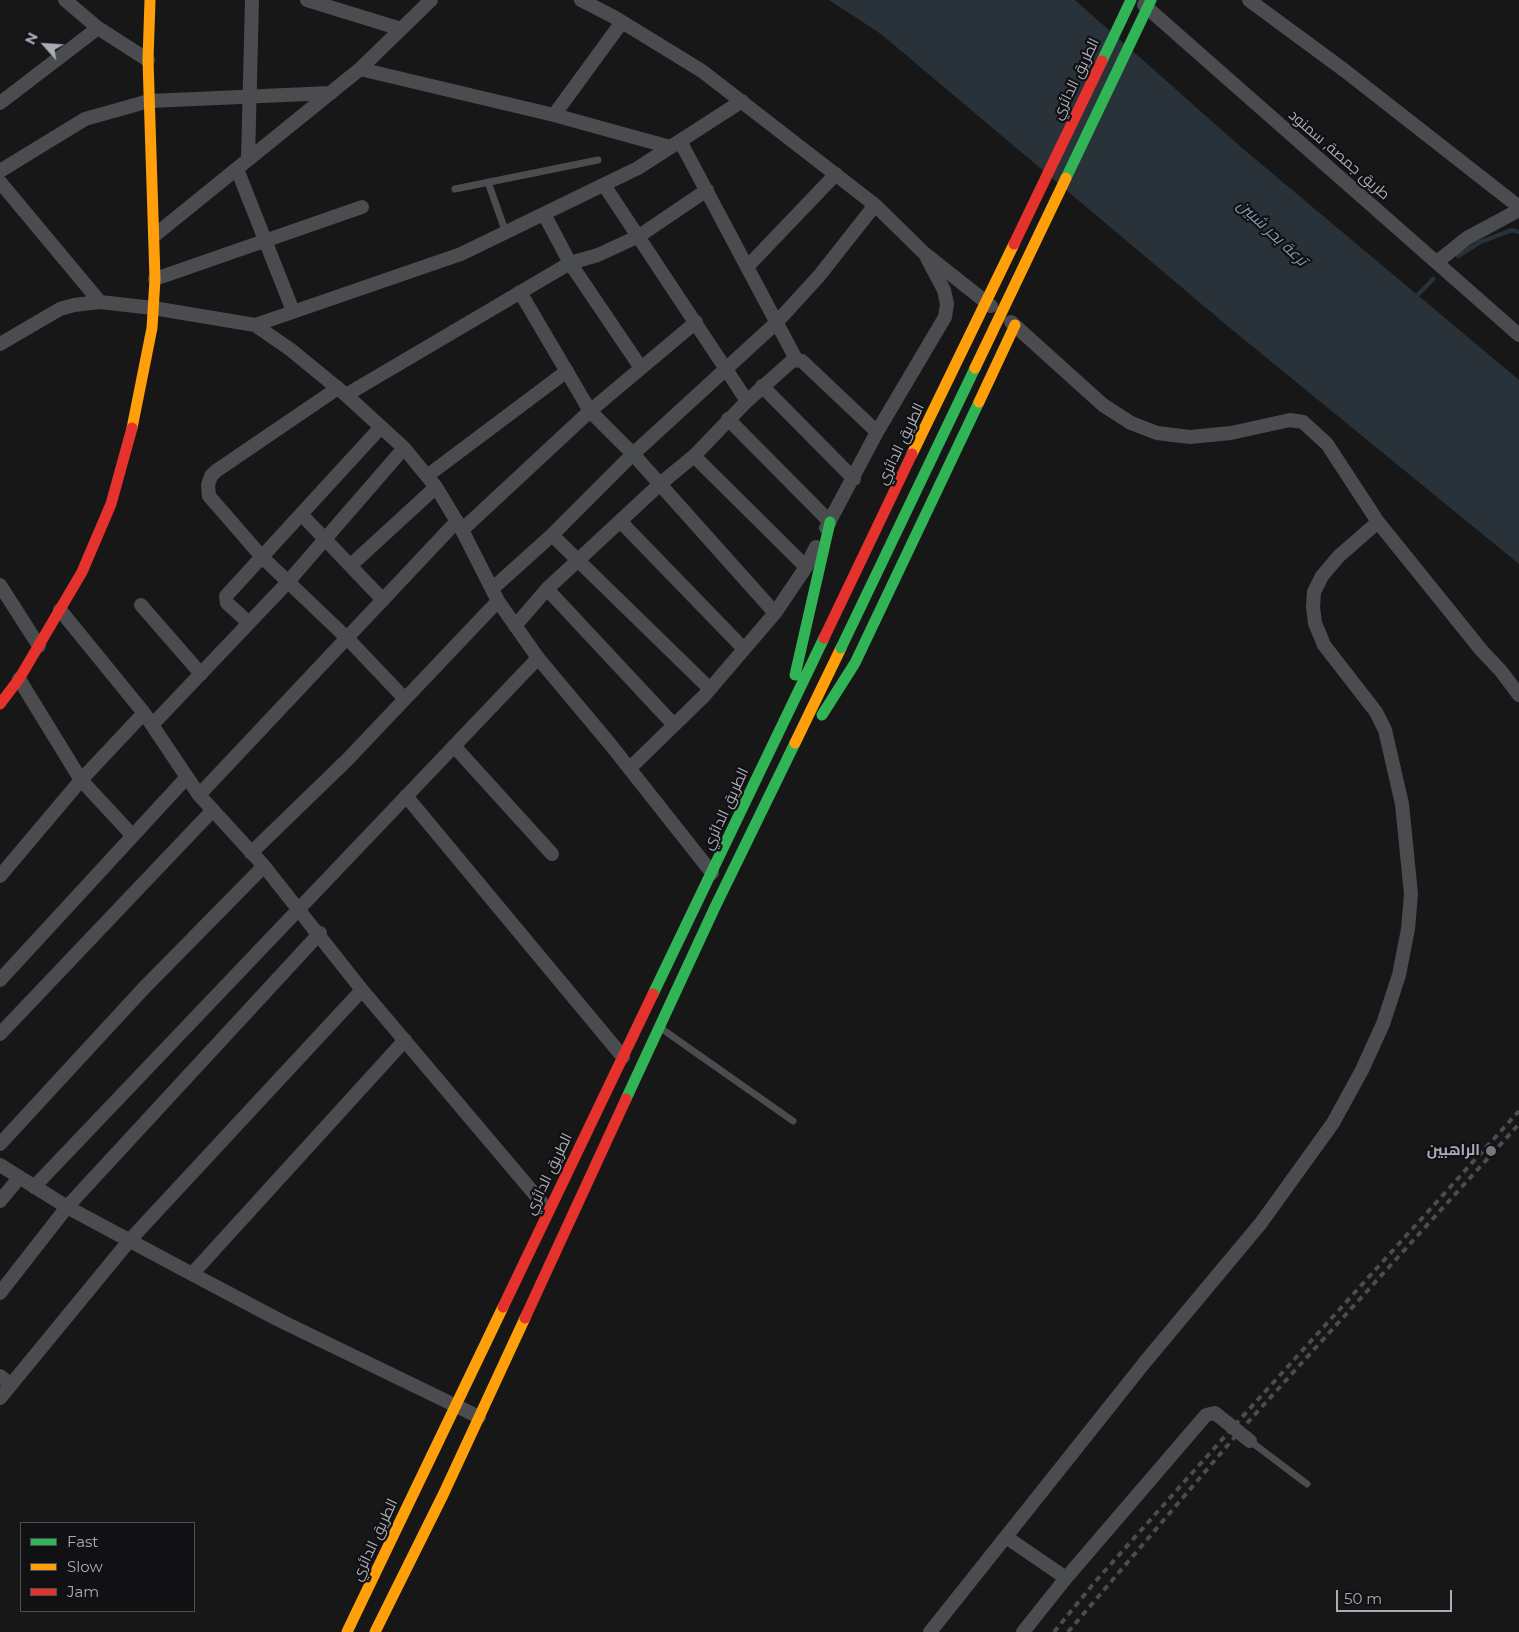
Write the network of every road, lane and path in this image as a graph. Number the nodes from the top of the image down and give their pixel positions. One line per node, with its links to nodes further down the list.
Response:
1 (65, 0): 13 (street)
2 (150, 0): 15 (main road)
3 (252, 0): 18 (street)
4 (307, 0): 14 (street)
5 (431, 0): 14 (street)
6 (581, 0): 12 (street)
7 (1131, 0): 105 (main road, الطريق الدائري, bridge)
8 (1139, 0): 11 (street, طريق جمصة, سمنود)
9 (1159, 0): 11 (street)
10 (1249, 0): 35 (street)
11 (1152, 7): 42 (street, طريق جمصة, سمنود); 107 (main road, bridge)
12 (622, 22): 20 (street); 22 (street)
13 (98, 28): 15 (street); 21 (street)
14 (401, 28): 16 (street)
15 (148, 60): 19 (main road)
16 (360, 69): 17 (street); 22 (street)
17 (331, 93): 18 (street); 25 (street)
18 (249, 96): 19 (street); 25 (street)
19 (149, 100): 26 (street); 38 (main road)
20 (742, 100): 23 (street); 27 (street)
21 (0, 103)
22 (554, 115): 23 (street)
23 (675, 144): 30 (street); 32 (street)
24 (598, 160): 29 (lane)
25 (243, 164): 38 (street); 40 (street)
26 (0, 171)
27 (836, 174): 33 (street); 44 (street)
28 (0, 182): 47 (street)
29 (488, 182): 31 (lane); 37 (lane)
30 (604, 185): 36 (street); 39 (street)
31 (455, 189)
32 (707, 190): 39 (street); 44 (street)
33 (876, 205): 41 (street); 51 (street)
34 (362, 207): 40 (street)
35 (1519, 208): 42 (street)
36 (544, 214): 37 (street); 43 (street)
37 (506, 233): 49 (street)
38 (156, 235): 45 (main road)
39 (638, 236): 43 (street); 50 (street)
40 (266, 240): 45 (street); 49 (street)
41 (924, 253): 53 (street); 66 (street)
42 (1437, 262): 54 (street, طريق جمصة, سمنود)
43 (570, 263): 46 (street); 57 (street)
44 (747, 267): 51 (street)
45 (154, 279): 48 (main road)
46 (520, 292): 59 (street); 61 (street)
47 (100, 302): 48 (street); 55 (street)
48 (153, 308): 52 (street); 90 (main road)
49 (293, 312): 52 (street)
50 (696, 322): 57 (street); 58 (street)
51 (776, 323): 56 (street); 58 (street)
52 (255, 325): 61 (street)
53 (1015, 325): 76 (street); 107 (main road)
54 (1519, 335)
55 (0, 344)
56 (796, 359): 60 (street); 66 (street)
57 (641, 368): 63 (street)
58 (725, 369): 62 (street); 68 (street)
59 (567, 371): 63 (street); 71 (street)
60 (762, 386): 62 (street); 70 (street)
61 (342, 392): 65 (street); 80 (street)
62 (747, 401): 64 (street)
63 (590, 411): 68 (street); 77 (street)
64 (728, 419): 69 (street); 75 (street)
65 (381, 427): 67 (street); 73 (street)
66 (878, 432): 70 (street)
67 (404, 448): 71 (street); 79 (street)
68 (633, 454): 72 (street); 78 (street)
69 (694, 456): 72 (street); 83 (street)
70 (854, 479): 75 (street)
71 (431, 482): 77 (street); 82 (street)
72 (660, 484): 74 (street); 91 (street)
73 (301, 514): 79 (street); 80 (street)
74 (620, 521): 81 (street); 96 (street)
75 (830, 522): 83 (street); 105 (main road)
76 (1378, 522): 101 (street); 146 (street)
77 (460, 526): 87 (street); 88 (street)
78 (552, 535): 81 (street); 87 (street)
79 (326, 538): 82 (street); 84 (street)
80 (262, 557): 84 (street); 92 (street)
81 (579, 560): 86 (street); 100 (street)
82 (351, 565): 88 (street)
83 (806, 567): 91 (street)
84 (287, 583): 92 (street); 94 (street)
85 (0, 585): 95 (street)
86 (547, 589): 93 (street); 106 (street)
87 (495, 595): 93 (street); 102 (street)
88 (383, 600): 94 (street)
89 (141, 605): 98 (street)
90 (60, 610): 95 (main road); 104 (street)
91 (775, 613): 96 (street)
92 (249, 623): 98 (street)
93 (515, 626): 97 (street)
94 (348, 638): 102 (street); 112 (street)
95 (39, 646): 99 (main road)
96 (744, 649): 100 (street)
97 (538, 658): 108 (street); 109 (street)
98 (200, 674): 104 (street)
99 (19, 679): 103 (main road); 111 (street)
100 (710, 689): 106 (street)
101 (1519, 695)
102 (405, 699): 116 (street)
103 (0, 704)
104 (148, 719): 110 (street); 111 (street)
105 (785, 720): 120 (main road, الطريق الدائري)
106 (674, 725): 109 (street)
107 (799, 734): 125 (main road)
108 (454, 746): 113 (street); 117 (street)
109 (630, 768): 120 (street)
110 (187, 777): 112 (street); 115 (street)
111 (82, 780): 115 (street); 119 (street)
112 (199, 795): 114 (street)
113 (406, 796): 121 (street); 128 (street)
114 (212, 811): 116 (street); 126 (street)
115 (132, 835): 123 (street)
116 (251, 854): 118 (street)
117 (552, 854)
118 (264, 866): 121 (street); 130 (street)
119 (2, 870)
120 (712, 873): 128 (main road, الطريق الدائري)
121 (300, 910): 122 (street); 133 (street)
122 (320, 933): 124 (street); 135 (street)
123 (0, 980)
124 (362, 990): 127 (street); 137 (street)
125 (659, 1028): 129 (lane); 143 (main road)
126 (0, 1034)
127 (405, 1040): 136 (street); 138 (street)
128 (623, 1057): 136 (main road, الطريق الدائري)
129 (793, 1121)
130 (0, 1144)
131 (0, 1165): 132 (street)
132 (19, 1178): 133 (street); 134 (street)
133 (34, 1187): 135 (street)
134 (0, 1201)
135 (67, 1207): 137 (street); 139 (street)
136 (548, 1210): 142 (main road, الطريق الدائري)
137 (129, 1241): 138 (street); 140 (street)
138 (192, 1274): 142 (street)
139 (0, 1293)
140 (5, 1380): 141 (street)
141 (0, 1398)
142 (455, 1406): 143 (street); 148 (main road, الطريق الدائري)
143 (479, 1417): 149 (main road)
144 (1250, 1441): 145 (lane); 147 (street)
145 (1307, 1484)
146 (1006, 1538): 147 (street); 150 (street)
147 (1066, 1578): 151 (street)
148 (348, 1632)
149 (375, 1632)
150 (930, 1632)
151 (1023, 1632)

